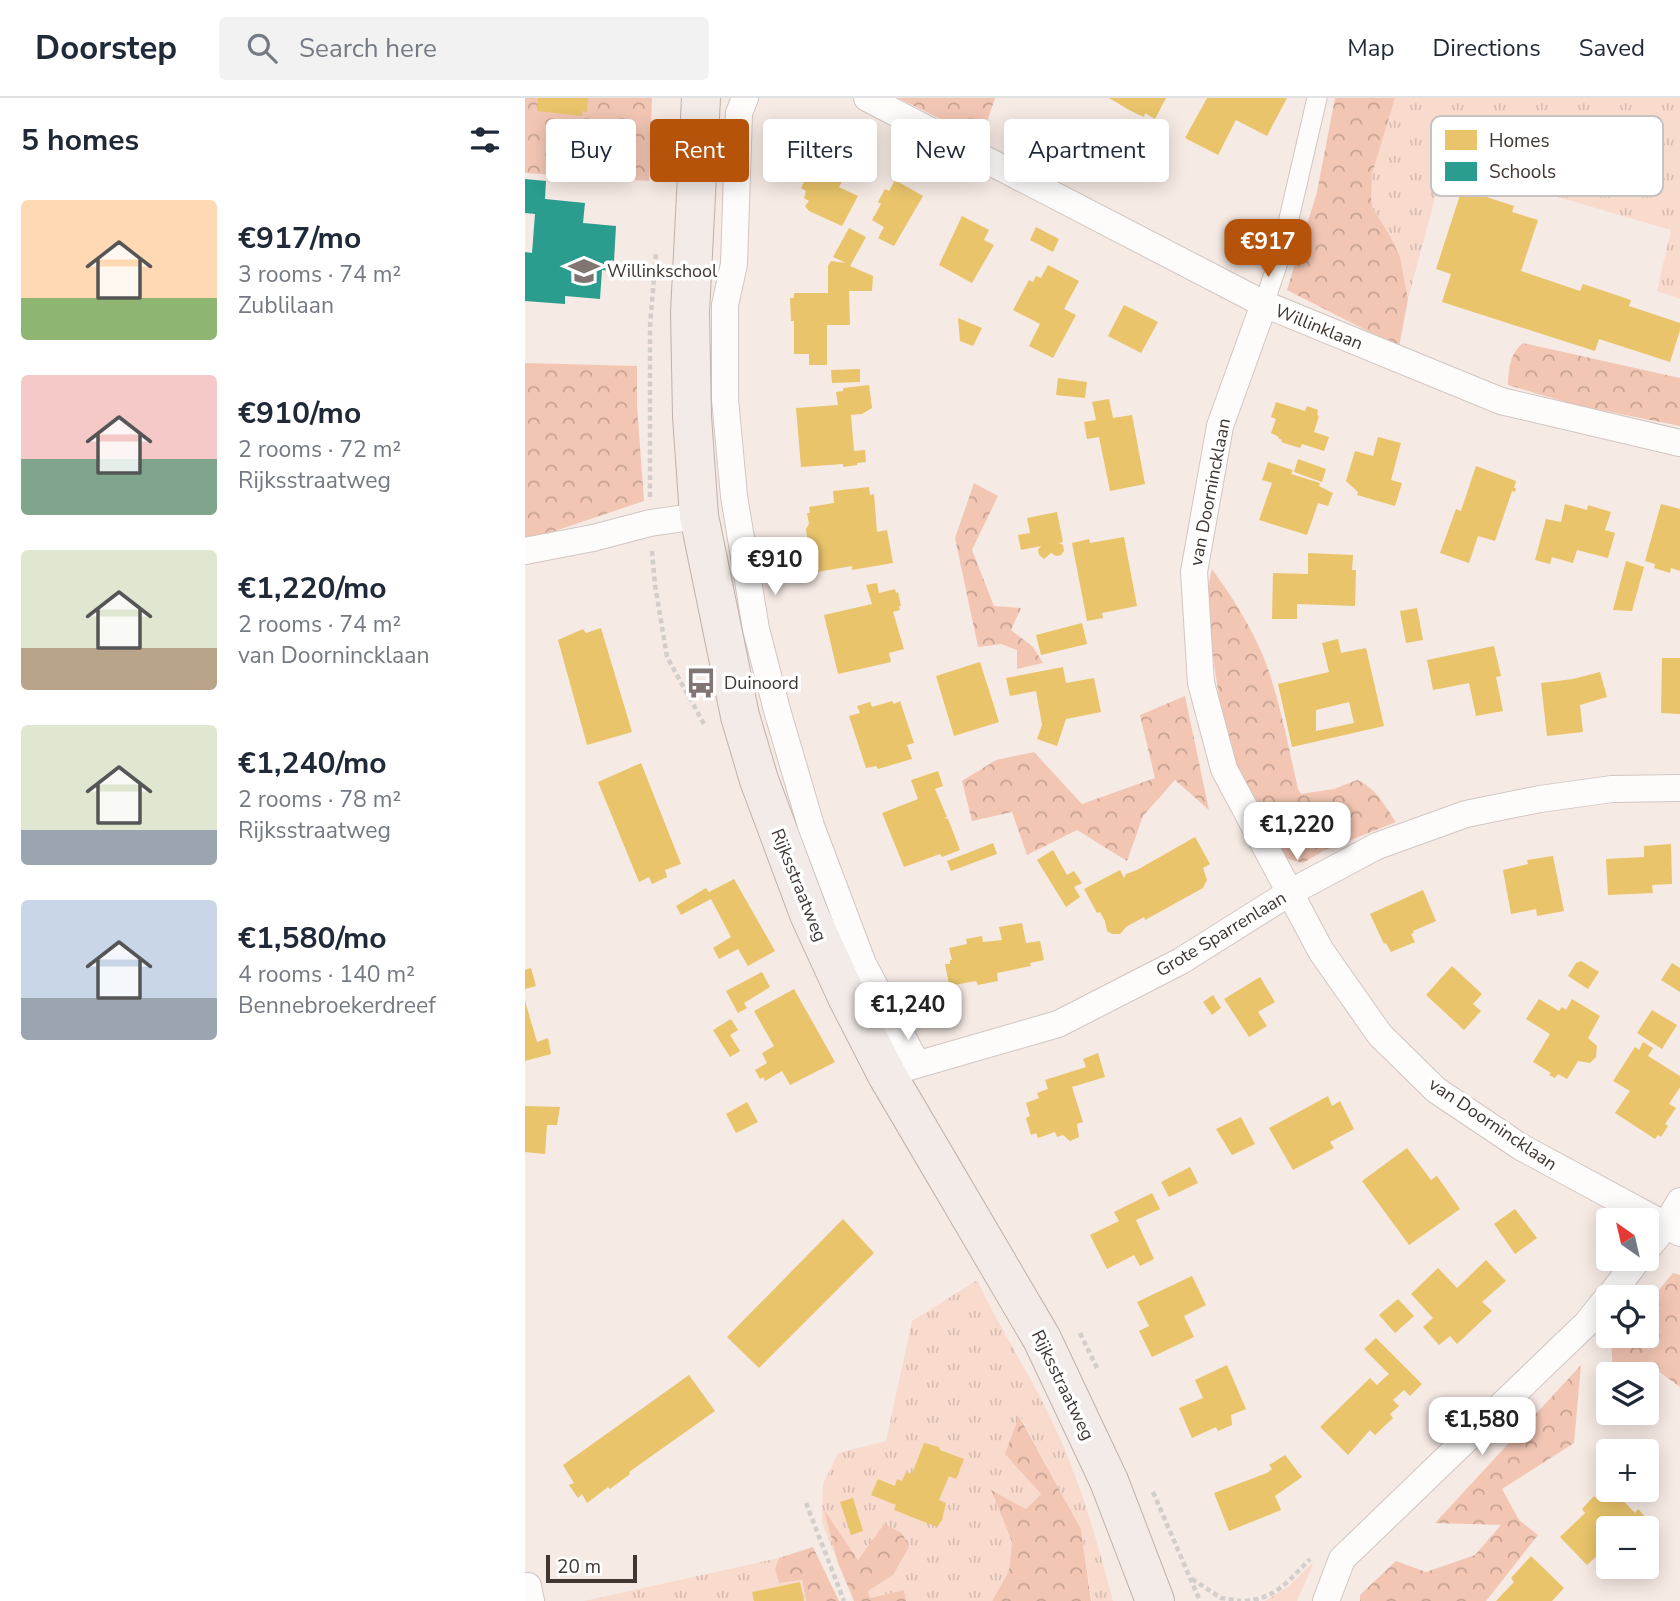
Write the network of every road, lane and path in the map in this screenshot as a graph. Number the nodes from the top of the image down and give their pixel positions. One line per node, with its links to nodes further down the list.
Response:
1 (701, 98): 7 (main road, Rijksstraatweg)
2 (745, 98): 11 (street, Rijksstraatweg)
3 (867, 98): 5 (street, Willinklaan)
4 (1317, 98): 5 (street)
5 (1264, 304): 6 (street, Willinklaan); 10 (street, van Doornincklaan)
6 (1680, 443)
7 (699, 516): 8 (street); 11 (main road, Rijksstraatweg)
8 (525, 551)
9 (1680, 788): 10 (street, Grote Sparrenlaan)
10 (1289, 893): 11 (street, Grote Sparrenlaan); 13 (street, van Doornincklaan)
11 (902, 1069): 21 (main road, Rijksstraatweg)
12 (1680, 1201): 13 (street)
13 (1672, 1230)
14 (1629, 1271): 15 (street)
15 (1618, 1285)
16 (1596, 1312): 18 (street)
17 (806, 1503): 20 (path)
18 (1342, 1559): 22 (path); 23 (street)
19 (1191, 1579): 22 (path)
20 (844, 1601)
21 (1155, 1601)
22 (1243, 1601)
23 (1326, 1601)

